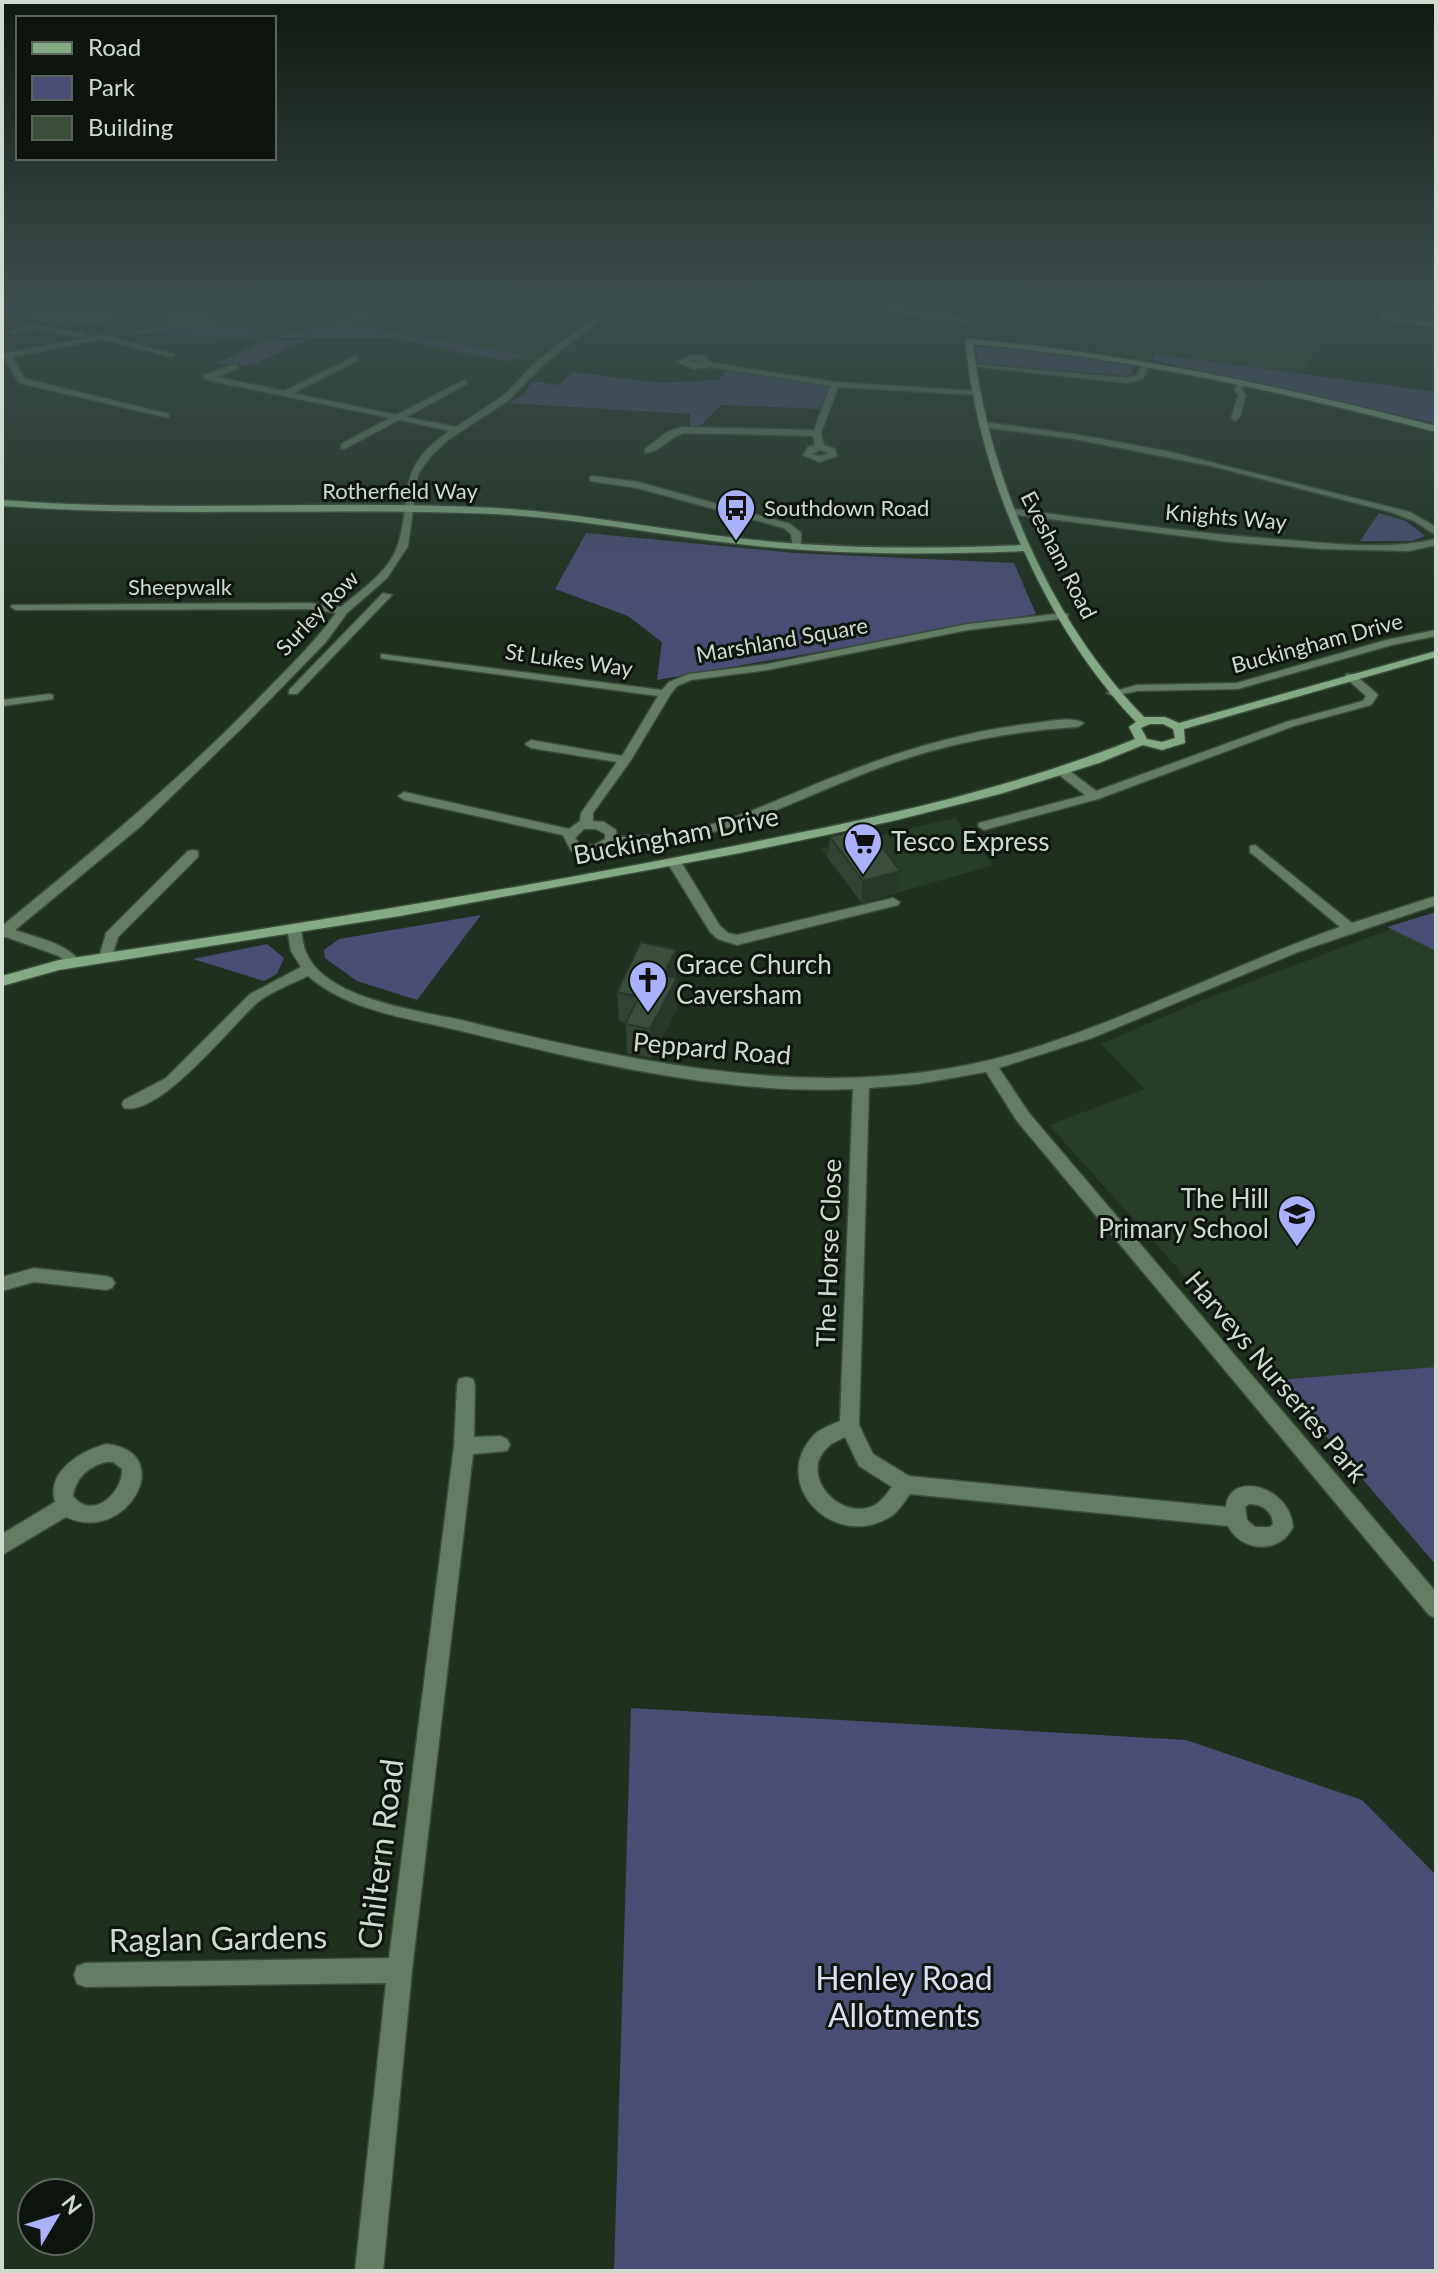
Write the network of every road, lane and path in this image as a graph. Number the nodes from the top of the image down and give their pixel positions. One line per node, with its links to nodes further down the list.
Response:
1 (146, 411): 9 (street)
2 (367, 411): 10 (street)
3 (410, 411): 10 (street)
4 (486, 411): 16 (street, Surley Row)
5 (825, 411): 17 (street)
6 (980, 411): 13 (street, Evesham Road)
7 (1237, 411): 11 (street)
8 (1363, 411): 15 (street)
9 (166, 416)
10 (399, 417): 12 (street); 18 (street)
11 (1235, 418)
12 (420, 422): 14 (street); 16 (street)
13 (983, 425): 24 (street, Evesham Road); 25 (street, Knights Way)
14 (408, 429)
15 (1436, 429)
16 (457, 430): 23 (street, Surley Row)
17 (817, 433): 19 (street); 20 (street)
18 (344, 446)
19 (820, 447)
20 (648, 451)
21 (593, 479): 27 (street)
22 (2, 503): 23 (street, Rotherfield Way)
23 (408, 510): 27 (street, Rotherfield Way); 31 (street, Surley Row)
24 (1014, 512): 26 (street, Knights Way); 28 (street, Evesham Road)
25 (1436, 532)
26 (1436, 542)
27 (796, 547): 28 (street)
28 (1028, 548): 32 (street, Evesham Road)
29 (387, 595): 33 (street)
30 (16, 607): 31 (street, Sheepwalk)
31 (342, 613): 33 (street, Sheepwalk); 65 (street, Surley Row)
32 (1064, 616): 41 (street, Evesham Road); 42 (street, Marshland Square)
33 (364, 619): 40 (street)
34 (1436, 633): 41 (street, Buckingham Drive)
35 (1436, 654): 38 (street, Buckingham Drive)
36 (385, 656): 37 (street, St Lukes Way)
37 (439, 666): 39 (street); 42 (street, St Lukes Way)
38 (1350, 676): 47 (street, Buckingham Drive); 53 (street, Buckingham Drive)
39 (428, 678)
40 (293, 692)
41 (1113, 693): 45 (street, Evesham Road)
42 (665, 694): 50 (street)
43 (49, 697): 44 (street)
44 (2, 703)
45 (1142, 722): 47 (street); 48 (street)
46 (1078, 723): 57 (street, Buckingham Drive)
47 (1178, 727): 48 (street, Buckingham Drive)
48 (1142, 741): 51 (street, Buckingham Drive)
49 (531, 744): 50 (street)
50 (625, 760): 54 (street)
51 (1062, 771): 53 (street); 60 (street, Buckingham Drive)
52 (404, 796): 56 (street)
53 (1094, 796): 55 (street, Buckingham Drive)
54 (586, 824): 56 (street); 57 (street)
55 (984, 826)
56 (570, 833): 57 (street, Buckingham Drive)
57 (611, 841)
58 (1255, 849): 63 (street)
59 (193, 854): 66 (street)
60 (674, 862): 62 (street); 64 (street, Buckingham Drive)
61 (1436, 900): 63 (street, Peppard Road)
62 (893, 902)
63 (1349, 927): 70 (street, Peppard Road)
64 (294, 928): 66 (street); 68 (street)
65 (3, 932): 67 (street, Surley Row)
66 (106, 958): 67 (street)
67 (75, 963): 69 (street)
68 (309, 969): 71 (street, Peppard Road); 72 (street)
69 (2, 981)
70 (989, 1065): 71 (street, Peppard Road); 83 (street, Harveys Nurseries Park)
71 (861, 1084): 76 (street, The Horse Close)
72 (130, 1104)
73 (106, 1283): 74 (street)
74 (2, 1284)
75 (466, 1385): 78 (street, Chiltern Road)
76 (849, 1425): 79 (street, The Horse Close); 79 (street)
77 (500, 1445): 78 (street)
78 (464, 1446): 84 (street, Chiltern Road)
79 (906, 1485): 81 (street, The Horse Close)
80 (67, 1506): 82 (street)
81 (1234, 1517)
82 (2, 1545)
83 (1436, 1608)
84 (400, 1970): 85 (street, Raglan Gardens); 86 (street, Chiltern Road)
85 (86, 1975)
86 (369, 2271)

